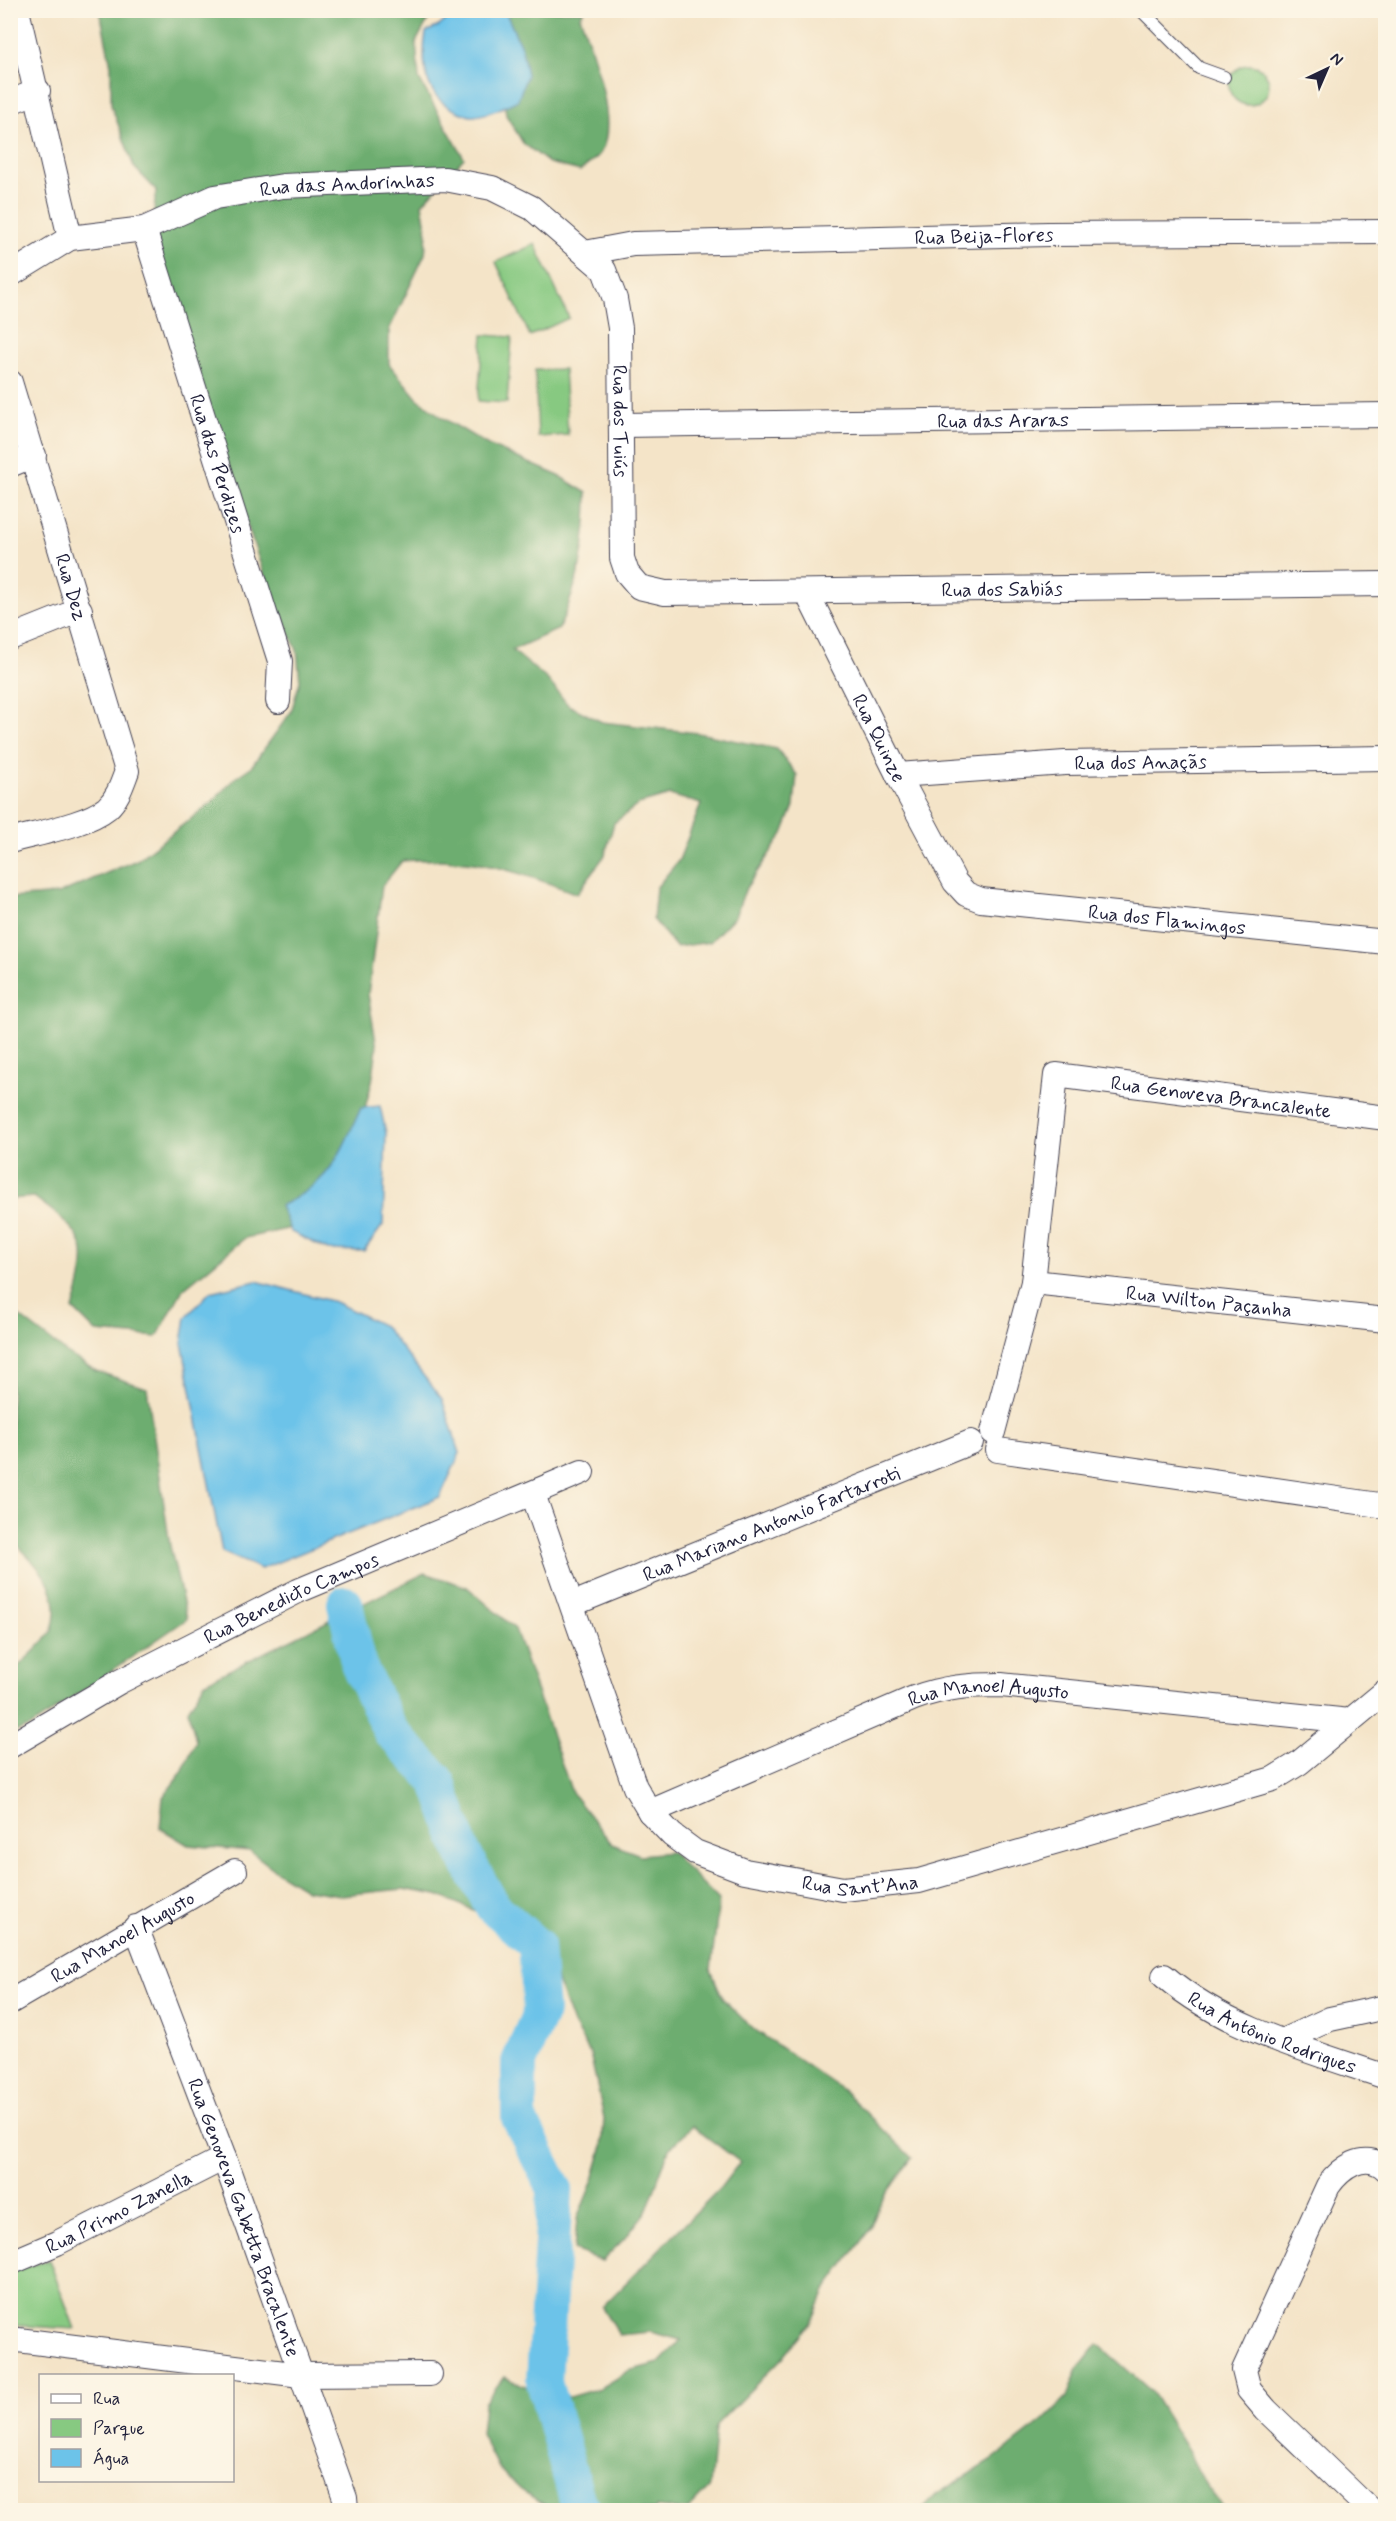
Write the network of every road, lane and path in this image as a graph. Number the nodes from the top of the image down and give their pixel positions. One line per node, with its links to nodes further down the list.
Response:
1 (17, 10): 4 (street)
2 (1141, 10): 3 (lane)
3 (1224, 77)
4 (38, 92): 5 (street); 8 (street)
5 (10, 102)
6 (144, 229): 8 (street, Rua das Andorinhas); 9 (street, Rua das Andorinhas); 22 (street, Rua das Perdizes)
7 (1386, 232): 9 (street, Rua Beija-Flores)
8 (70, 238): 11 (street)
9 (585, 253): 10 (street, Rua das Andorinhas)
10 (604, 270): 14 (street, Rua dos Tuiús)
11 (10, 275)
12 (10, 382): 15 (street, Rua Dez)
13 (1386, 415): 14 (street, Rua das Araras)
14 (621, 425): 17 (street, Rua dos Tuiús)
15 (34, 455): 16 (street); 20 (street, Rua Dez)
16 (10, 465)
17 (627, 573): 19 (street, Rua dos Sabiás)
18 (1386, 584): 19 (street, Rua dos Sabiás)
19 (807, 593): 24 (street, Rua Quinze)
20 (80, 610): 21 (street); 25 (street, Rua Dez)
21 (10, 638)
22 (278, 701)
23 (1386, 758): 24 (street, Rua dos Anaçãs)
24 (898, 776): 26 (street, Rua Quinze)
25 (10, 841)
26 (955, 882): 27 (street, Rua dos Flamingos)
27 (1386, 942)
28 (1386, 1118): 29 (street, Rua Genoveva Brancalente)
29 (1033, 1282): 30 (street, Rua Wilton Paçanha); 31 (street)
30 (1386, 1320)
31 (996, 1441): 34 (street); 35 (street, Rua Mariano Antonio Fartarroti)
32 (582, 1472): 33 (street, Rua Benedicto Campos)
33 (533, 1494): 35 (street, Rua Sant’Ana); 38 (street, Rua Benedicto Campos)
34 (1386, 1506)
35 (573, 1604): 39 (street, Rua Sant’Ana)
36 (1386, 1691): 37 (street, Rua Sant’Ana)
37 (1350, 1721): 39 (street, Rua Manoel Augusto); 39 (street, Rua Sant’Ana)
38 (10, 1746)
39 (650, 1812)
40 (235, 1871): 41 (street, Rua Manoel Augusto)
41 (136, 1927): 43 (street, Rua Manoel Augusto); 47 (street, Rua Genoveva Gabetta Bracalente)
42 (1164, 1976): 45 (street, Rua Antônio Rodrigues)
43 (10, 2002)
44 (1386, 2007): 45 (street)
45 (1282, 2041): 46 (street, Rua Antônio Rodrigues)
46 (1386, 2077)
47 (224, 2158): 49 (street, Rua Primo Zanella); 52 (street, Rua Genoveva Gabetta Bracalente)
48 (1386, 2169): 54 (street)
49 (10, 2263)
50 (10, 2339): 52 (street)
51 (430, 2374): 52 (street)
52 (301, 2375): 53 (street, Rua Genoveva Gabetta Bracalente)
53 (346, 2511)
54 (1370, 2511)

